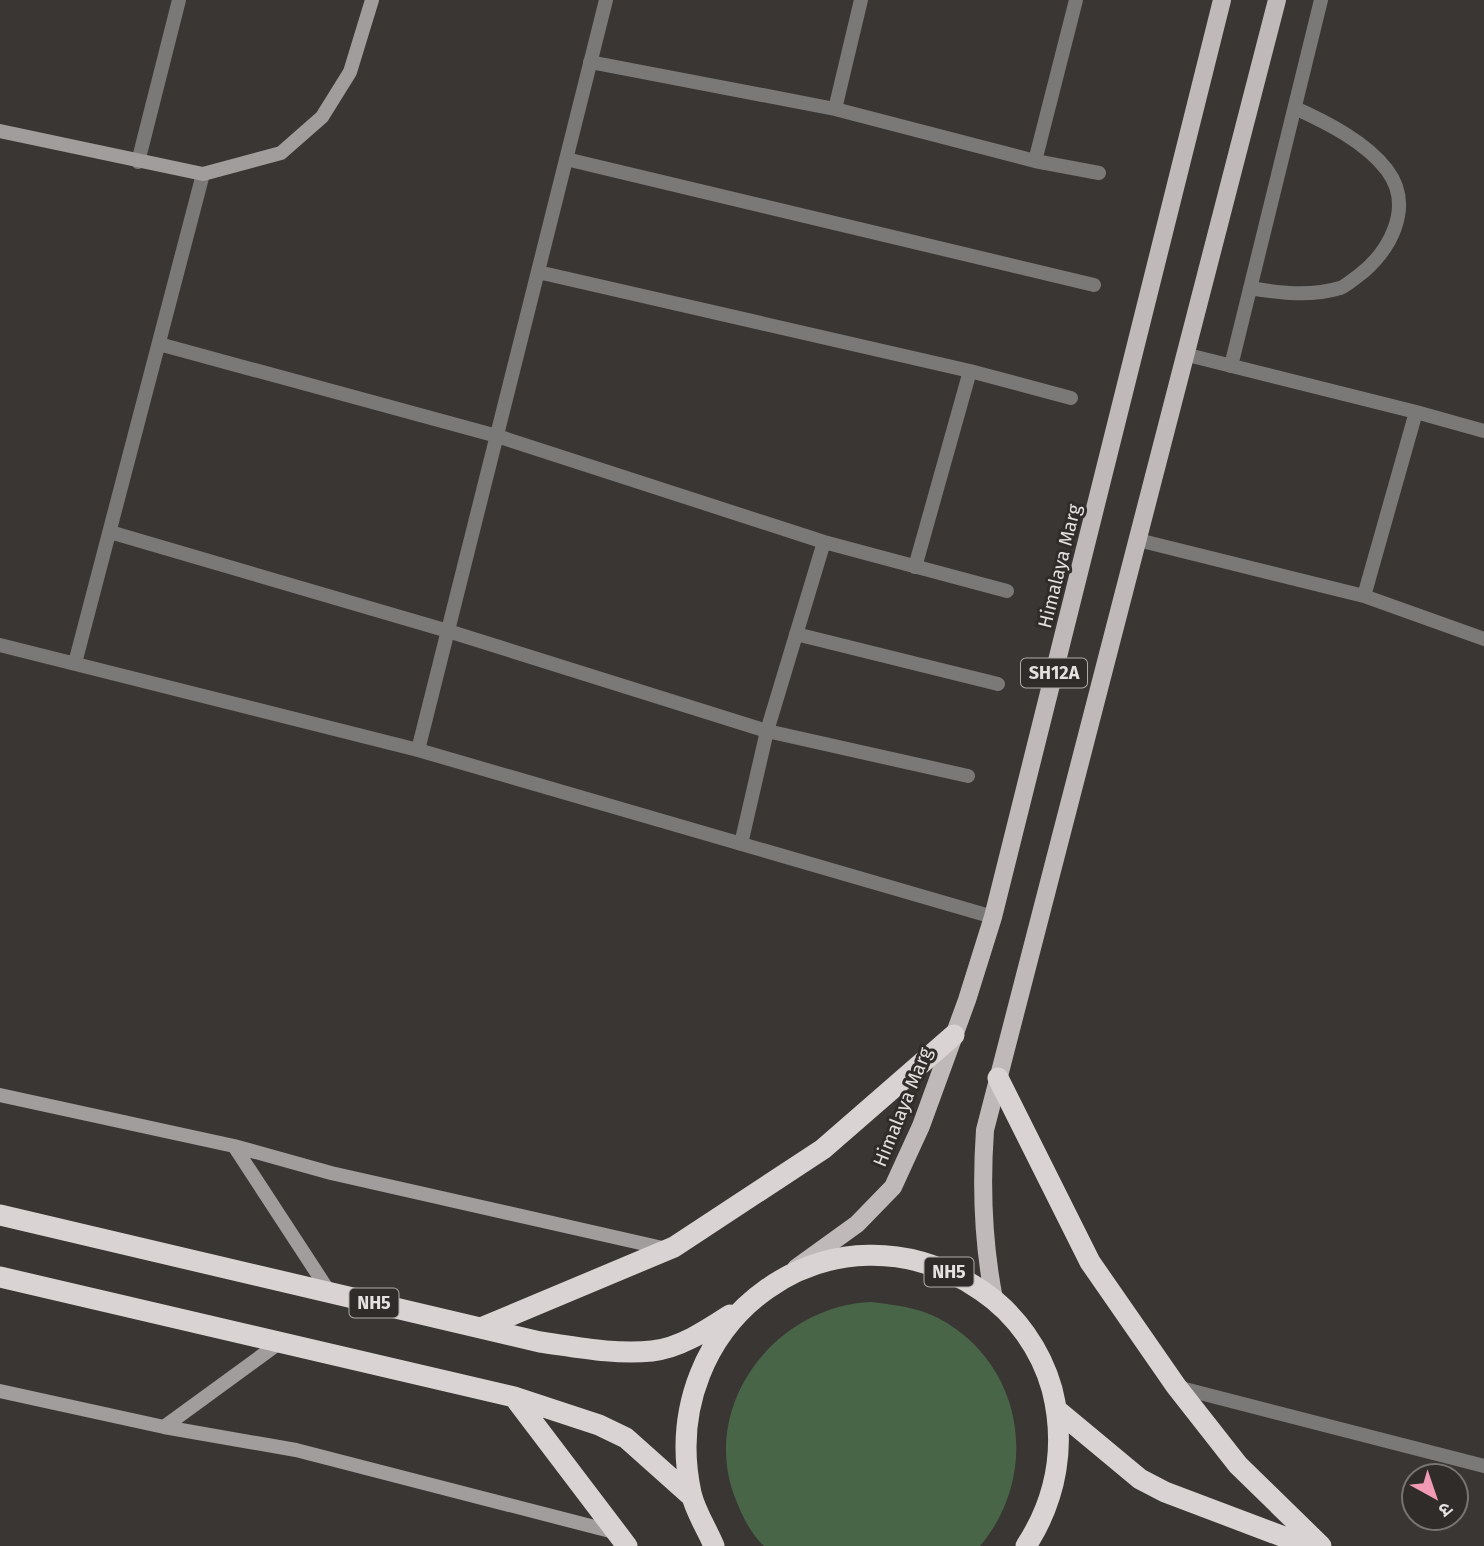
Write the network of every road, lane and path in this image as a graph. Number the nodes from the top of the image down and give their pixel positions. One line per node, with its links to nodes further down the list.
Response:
1 (178, 0): 15 (street)
2 (372, 0): 17 (street)
3 (606, 0): 9 (street)
4 (861, 0): 11 (street)
5 (1076, 0): 14 (street)
6 (1222, 0): 45 (main road, Himalaya Marg / SH12A)
7 (1277, 0): 22 (main road, SH12A)
8 (1321, 0): 10 (street)
9 (590, 62): 11 (street); 13 (street)
10 (1295, 108): 20 (street); 20 (street)
11 (835, 109): 14 (street)
12 (0, 131): 15 (street)
13 (566, 159): 18 (street); 19 (street)
14 (1035, 161): 16 (street)
15 (138, 162): 17 (street)
16 (1099, 173)
17 (203, 174): 21 (street)
18 (538, 272): 24 (street); 28 (street)
19 (1094, 285)
20 (1250, 288): 23 (street)
21 (159, 344): 28 (street); 29 (street)
22 (1184, 354): 23 (street); 30 (main road, SH12A)
23 (1231, 366): 26 (street)
24 (970, 371): 25 (street); 32 (street)
25 (1071, 398)
26 (1416, 412): 27 (street); 34 (street)
27 (1484, 431)
28 (497, 436): 31 (street); 35 (street)
29 (110, 532): 35 (street); 39 (street)
30 (1138, 540): 34 (street); 47 (main road, SH12A)
31 (824, 542): 32 (street); 36 (street)
32 (915, 567): 33 (street)
33 (1007, 591)
34 (1364, 596): 37 (street)
35 (448, 631): 41 (street); 42 (street)
36 (796, 634): 40 (street); 41 (street)
37 (1484, 639)
38 (0, 645): 39 (street)
39 (75, 663): 42 (street)
40 (998, 684)
41 (767, 732): 43 (street); 44 (street)
42 (418, 750): 44 (street)
43 (968, 776)
44 (741, 844): 45 (street)
45 (993, 917): 46 (main road, Himalaya Marg / SH12A)
46 (954, 1035): 51 (highway); 53 (main road, Himalaya Marg / SH12A)
47 (998, 1078): 55 (main road, SH12A); 59 (highway)
48 (0, 1095): 49 (street)
49 (234, 1146): 51 (street); 54 (street)
50 (0, 1215): 54 (highway, NH5)
51 (668, 1249): 57 (highway)
52 (0, 1277): 58 (highway, NH5)
53 (773, 1284): 55 (highway, NH5); 56 (highway, NH5)
54 (330, 1293): 57 (highway, NH5)
55 (993, 1299): 62 (highway, NH5)
56 (742, 1308): 57 (highway, NH5); 65 (highway, NH5)
57 (481, 1328)
58 (279, 1343): 61 (highway, NH5); 63 (street)
59 (1176, 1386): 64 (street); 70 (highway)
60 (0, 1391): 63 (street)
61 (514, 1397): 65 (highway, NH5); 66 (highway)
62 (1057, 1410): 68 (highway, NH5); 69 (highway)
63 (164, 1427): 66 (street)
64 (1484, 1466)
65 (691, 1496): 67 (highway, NH5)
66 (623, 1540)
67 (714, 1546)
68 (1026, 1546)
69 (1308, 1546)
70 (1321, 1546)

